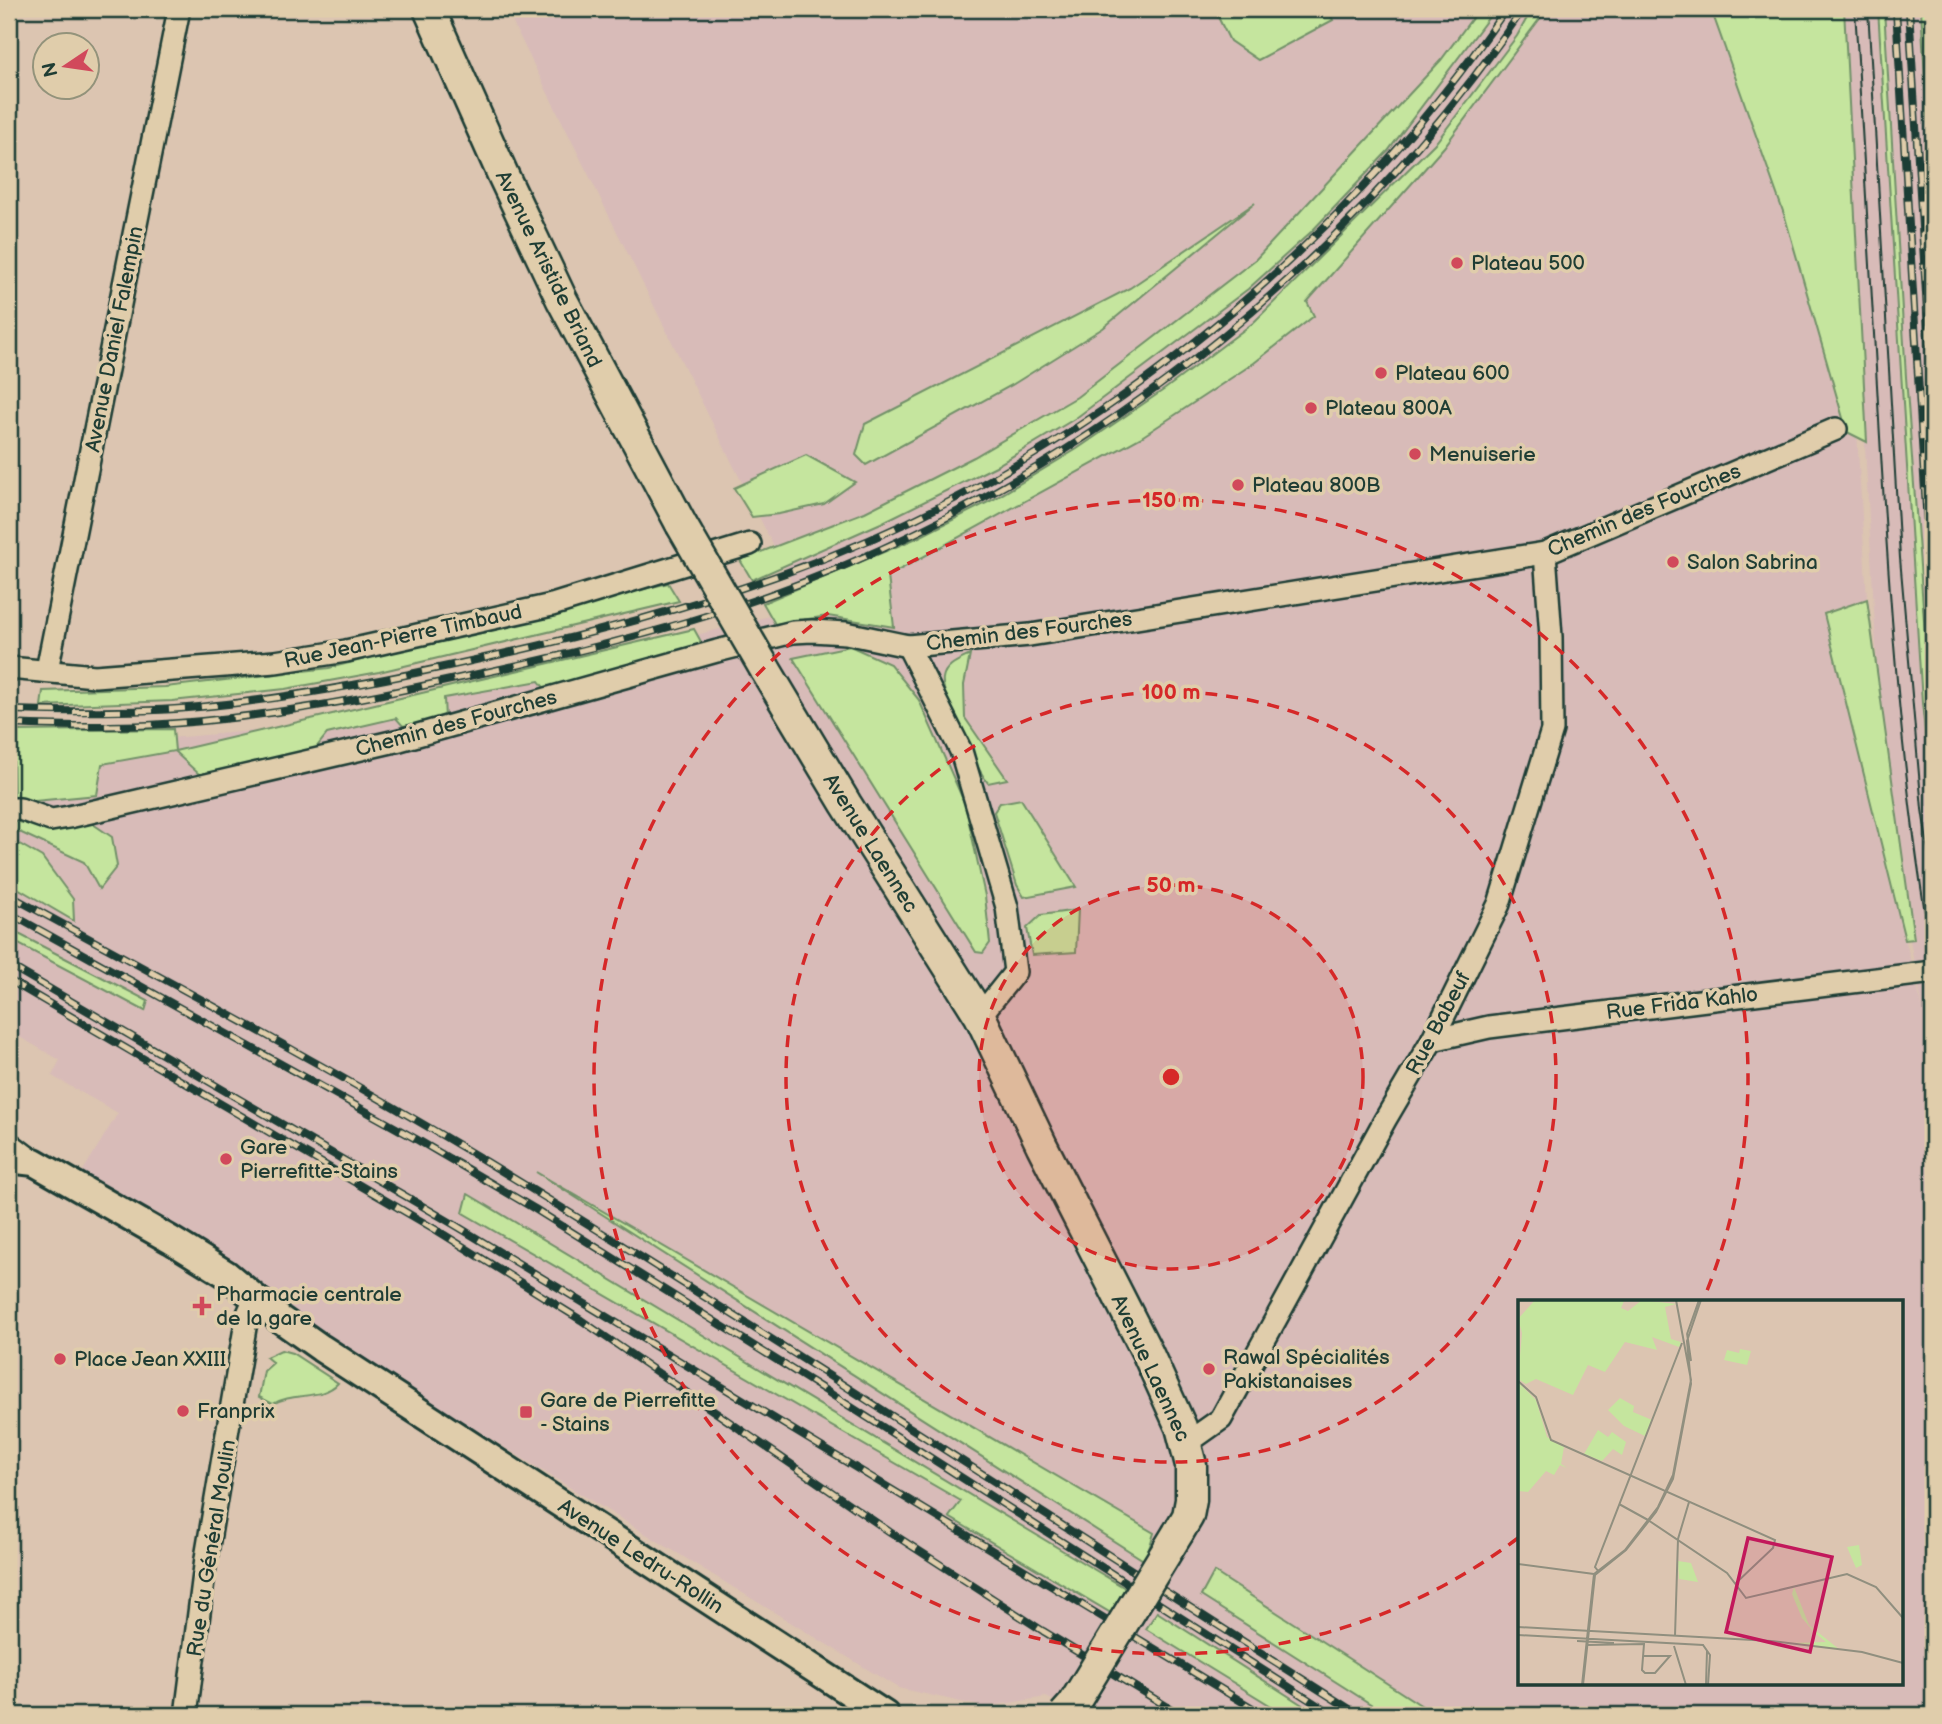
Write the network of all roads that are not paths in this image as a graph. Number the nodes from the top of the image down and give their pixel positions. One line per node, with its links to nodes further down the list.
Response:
1 (179, 9): 9 (street, Avenue Daniel Falempin)
2 (429, 9): 8 (main road, Avenue Aristide Briand, bridge)
3 (1836, 429): 5 (street, Chemin des Fourches)
4 (750, 544): 9 (street, Rue Jean-Pierre Timbaud)
5 (1545, 553): 6 (street, Chemin des Fourches); 13 (street, Rue Babeuf)
6 (908, 646): 10 (street, Chemin des Fourches); 12 (street)
7 (9, 668): 9 (street, Rue Jean-Pierre Timbaud)
8 (765, 669): 12 (main road, Avenue Laennec)
9 (47, 670)
10 (14, 809)
11 (1925, 972): 13 (street, Rue Frida Kahlo)
12 (979, 1016): 17 (main road, Avenue Laennec)
13 (1432, 1040): 17 (street, Rue Babeuf)
14 (9, 1143): 15 (street)
15 (21, 1161): 16 (street, Avenue Ledru-Rollin)
16 (254, 1298): 18 (street, Rue du Général Moulin); 19 (street, Avenue Ledru-Rollin)
17 (1186, 1443): 20 (main road, Avenue Laennec, bridge)
18 (186, 1715)
19 (885, 1715)
20 (1064, 1715)

